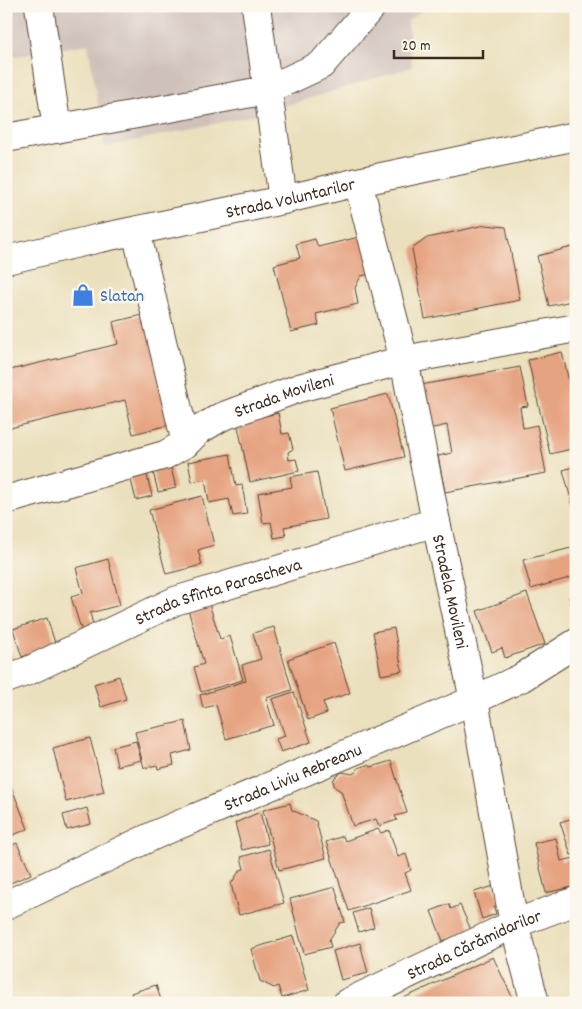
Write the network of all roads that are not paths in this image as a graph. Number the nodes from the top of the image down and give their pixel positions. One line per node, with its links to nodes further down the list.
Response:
1 (39, 6): 5 (street)
2 (256, 6): 4 (street)
3 (372, 6): 4 (street)
4 (267, 90): 5 (street); 9 (street)
5 (57, 128): 7 (street)
6 (576, 136): 8 (street, Strada Voluntarilor)
7 (6, 138)
8 (358, 182): 9 (street, Strada Voluntarilor); 13 (street, Stradela Movileni)
9 (282, 200): 10 (street, Strada Voluntarilor)
10 (136, 231): 11 (street, Strada Voluntarilor); 14 (street)
11 (6, 260)
12 (576, 328): 13 (street, Strada Movileni)
13 (404, 360): 14 (street, Strada Movileni); 16 (street, Stradela Movileni)
14 (186, 443): 15 (street, Strada Movileni)
15 (6, 500)
16 (436, 522): 18 (street, Strada Sfînta Parascheva); 19 (street, Stradela Movileni)
17 (576, 643): 19 (street, Strada Liviu Rebreanu)
18 (6, 679)
19 (474, 700): 21 (street, Strada Liviu Rebreanu); 22 (street, Stradela Movileni)
20 (576, 901): 22 (street, Strada Cărămidarilor)
21 (6, 905)
22 (514, 924): 23 (street, Strada Cărămidarilor); 24 (street, Stradela Movileni)
23 (347, 1003)
24 (535, 1003)

